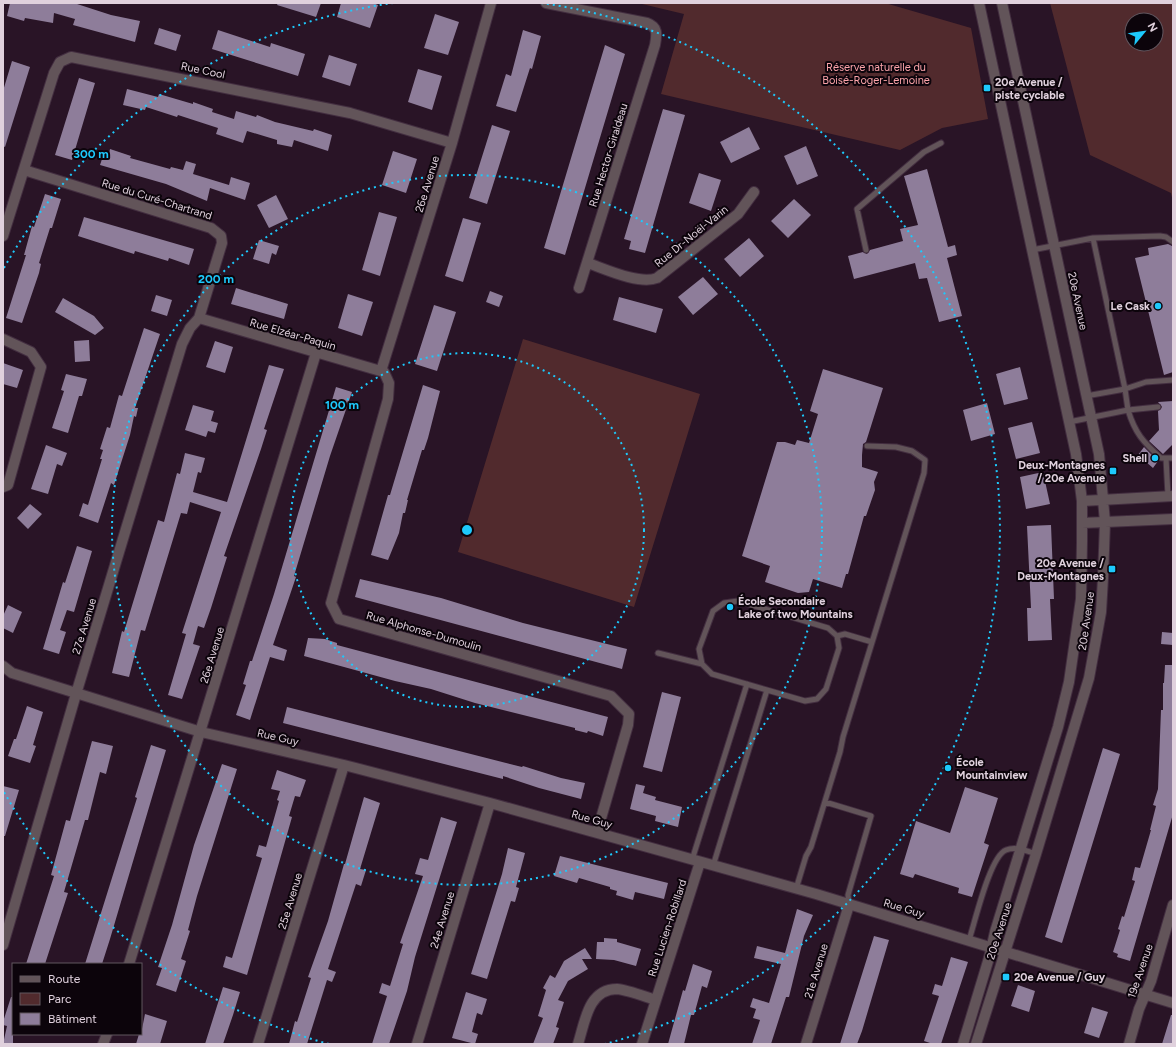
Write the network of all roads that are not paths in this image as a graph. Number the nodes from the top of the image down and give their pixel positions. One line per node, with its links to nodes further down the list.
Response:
1 (491, 3): 5 (street, 26e Avenue)
2 (546, 3): 15 (street, Rue Hector-Giraldeau)
3 (979, 3): 14 (street, 20e Avenue)
4 (1002, 3): 12 (street, 20e Avenue)
5 (452, 143): 7 (street, Rue Cool); 20 (street, 26e Avenue)
6 (941, 143): 13 (lane)
7 (24, 170): 9 (street, Rue Cool); 17 (street, Rue du Curé-Chartrand)
8 (754, 192): 15 (street, Rue Dr-Noël-Varin)
9 (3, 236)
10 (1093, 238): 11 (lane); 12 (lane); 22 (lane)
11 (1173, 242)
12 (1054, 246): 14 (lane); 23 (street, 20e Avenue)
13 (866, 250)
14 (1032, 250): 27 (street, 20e Avenue)
15 (588, 263): 16 (street, Rue Hector-Giraldeau)
16 (579, 288)
17 (198, 318): 19 (street, Rue Elzéar-Paquin); 45 (street, 27e Avenue)
18 (3, 339): 31 (street)
19 (316, 353): 20 (street, Rue Elzéar-Paquin); 46 (street, 26e Avenue)
20 (381, 370): 50 (street, Rue Alphonse-Dumoulin)
21 (1173, 380): 22 (lane)
22 (1125, 389): 23 (lane); 25 (lane)
23 (1086, 396): 26 (street, 20e Avenue)
24 (1158, 407): 25 (lane)
25 (1128, 410): 26 (lane); 29 (lane)
26 (1091, 417): 27 (lane); 33 (street, 20e Avenue)
27 (1069, 422): 34 (street, 20e Avenue)
28 (867, 446): 39 (lane)
29 (1166, 458): 30 (lane); 32 (lane)
30 (1173, 458)
31 (3, 487)
32 (1170, 496): 33 (street)
33 (1104, 500): 34 (street); 36 (street, 20e Avenue)
34 (1082, 501): 37 (street, 20e Avenue)
35 (1173, 519): 36 (street)
36 (1105, 522): 37 (street); 52 (street, 20e Avenue)
37 (1082, 523): 51 (street, 20e Avenue)
38 (837, 636): 39 (lane); 41 (lane); 44 (lane)
39 (872, 642): 48 (lane)
40 (658, 653): 41 (lane)
41 (702, 664): 43 (lane)
42 (3, 666): 45 (street, Rue Guy)
43 (747, 684): 44 (lane); 53 (lane)
44 (767, 690): 54 (lane)
45 (76, 694): 46 (street, Rue Guy); 59 (street, 27e Avenue)
46 (201, 732): 47 (street, Rue Guy); 62 (street, 26e Avenue)
47 (344, 765): 49 (street, Rue Guy); 66 (street, 25e Avenue)
48 (825, 802): 55 (lane); 56 (lane)
49 (490, 803): 50 (street, Rue Guy); 67 (street, 24e Avenue)
50 (597, 832): 53 (street, Rue Guy)
51 (1020, 849): 52 (lane); 58 (lane); 60 (street, 20e Avenue)
52 (1036, 854): 61 (street, 20e Avenue)
53 (696, 861): 54 (street, Rue Guy); 64 (street, Rue Lucien-Robillard)
54 (714, 866): 55 (street, Rue Guy)
55 (796, 889): 56 (street, Rue Guy)
56 (849, 904): 58 (street, Rue Guy); 70 (street, 21e Avenue)
57 (1173, 905): 63 (street, 19e Avenue)
58 (969, 940): 60 (street, Rue Guy)
59 (3, 945)
60 (991, 947): 61 (street, Rue Guy); 71 (street, 20e Avenue)
61 (1005, 951): 63 (street, Rue Guy); 72 (street, 20e Avenue)
62 (128, 963)
63 (1145, 995): 65 (street, Rue Guy); 73 (street, 19e Avenue)
64 (656, 1000): 68 (street); 69 (street, Rue Lucien-Robillard)
65 (1173, 1003)
66 (258, 1044)
67 (417, 1044)
68 (578, 1044)
69 (642, 1044)
70 (806, 1044)
71 (963, 1044)
72 (976, 1044)
73 (1129, 1044)

